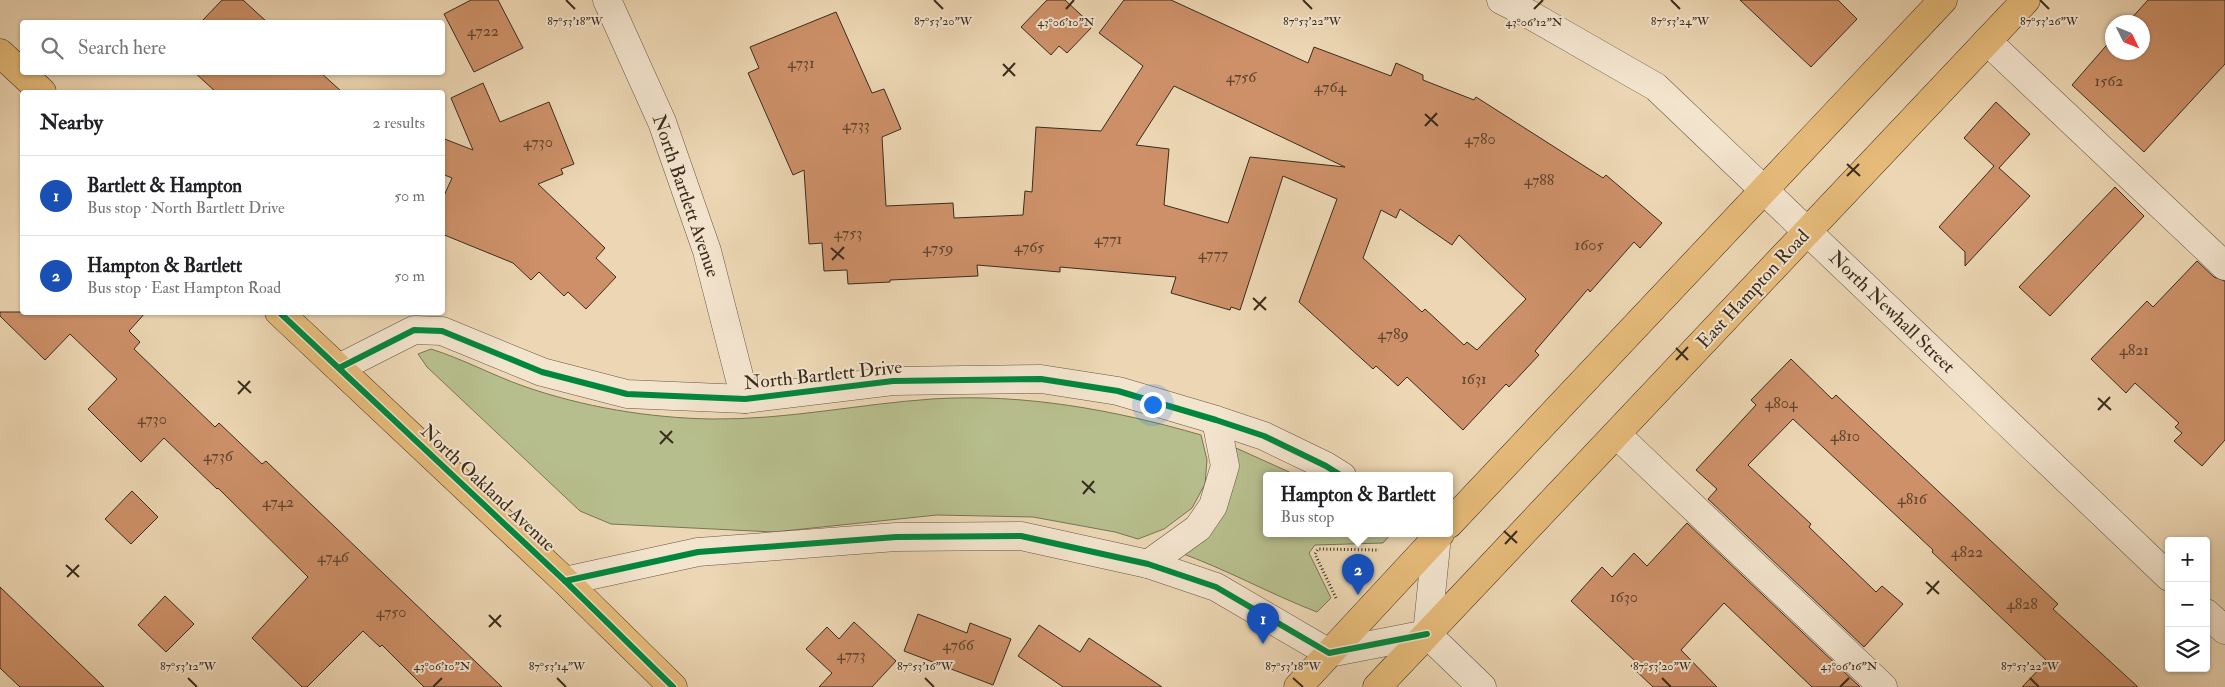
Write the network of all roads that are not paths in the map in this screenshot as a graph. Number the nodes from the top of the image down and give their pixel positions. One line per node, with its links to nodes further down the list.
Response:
1 (607, 0): 15 (street, North Bartlett Avenue)
2 (1501, 0): 10 (street, North Newhall Street)
3 (1943, 0): 10 (main road)
4 (2026, 0): 5 (main road, East Hampton Road)
5 (1987, 41): 11 (main road, East Hampton Road); 12 (street)
6 (0, 54): 7 (main road)
7 (20, 72)
8 (23, 75): 9 (main road)
9 (40, 90)
10 (1763, 189): 11 (street, North Newhall Street); 19 (main road)
11 (1807, 231): 17 (main road, East Hampton Road); 23 (street, North Newhall Street)
12 (2225, 266)
13 (282, 315): 14 (main road, North Oakland Avenue)
14 (339, 368): 15 (street, North Bartlett Drive); 24 (main road, North Oakland Avenue)
15 (745, 399): 16 (street, North Bartlett Drive)
16 (1216, 420): 18 (street, North Bartlett Drive); 22 (street)
17 (1617, 435): 27 (main road, East Hampton Road); 33 (street)
18 (1336, 472)
19 (1453, 518)
20 (1435, 537): 28 (main road)
21 (1439, 537): 27 (street)
22 (1148, 564): 24 (street); 28 (street)
23 (2165, 573)
24 (565, 581): 29 (main road, North Oakland Avenue)
25 (2210, 616): 26 (street)
26 (2225, 630)
27 (1427, 634): 28 (street); 31 (main road, East Hampton Road); 32 (street)
28 (1329, 653): 30 (main road)
29 (673, 687)
30 (1298, 687)
31 (1377, 687)
32 (1482, 687)
33 (1883, 687)

